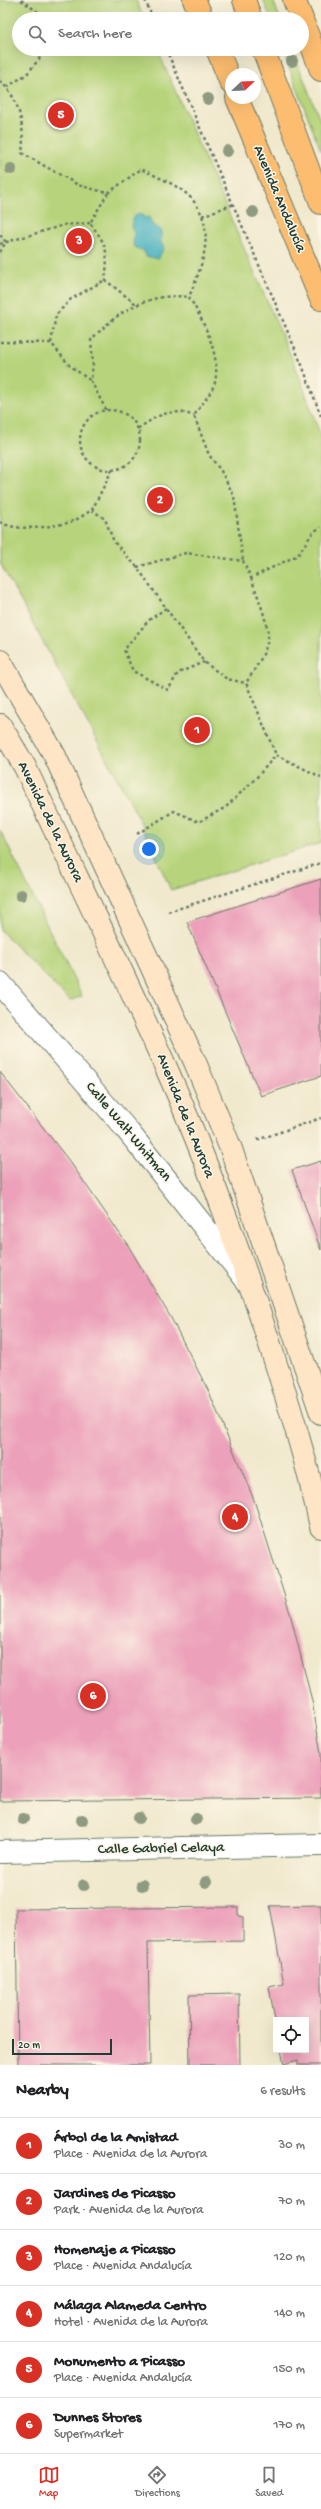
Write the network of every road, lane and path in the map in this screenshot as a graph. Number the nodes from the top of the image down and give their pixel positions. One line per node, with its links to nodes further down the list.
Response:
1 (21, 0): 6 (path)
2 (145, 0): 7 (path)
3 (194, 0): 8 (main road)
4 (244, 0): 9 (main road)
5 (294, 0): 10 (main road)
6 (40, 12)
7 (150, 12)
8 (200, 12)
9 (248, 12)
10 (299, 12)
11 (309, 38): 17 (main road)
12 (41, 56): 19 (path)
13 (169, 56): 23 (path)
14 (220, 56): 16 (main road)
15 (266, 56): 22 (main road)
16 (225, 68)
17 (321, 70)
18 (0, 81): 19 (path)
19 (7, 87): 21 (path)
20 (240, 104): 32 (main road, Avenida Andalucía)
21 (108, 193): 24 (path); 25 (path)
22 (321, 203)
23 (234, 204): 24 (path); 39 (path)
24 (202, 216): 31 (path)
25 (90, 223): 27 (path); 30 (path)
26 (0, 235): 27 (path)
27 (6, 242): 28 (path); 29 (path)
28 (0, 244)
29 (0, 252)
30 (105, 280): 33 (path); 35 (path)
31 (189, 297): 33 (path); 38 (path)
32 (321, 299)
33 (136, 304): 36 (path)
34 (0, 342): 35 (path)
35 (51, 343): 36 (path)
36 (91, 381): 37 (path)
37 (106, 410): 40 (path); 41 (path)
38 (194, 416): 40 (path); 45 (path)
39 (321, 416)
40 (138, 429): 41 (path)
41 (112, 470): 42 (path)
42 (92, 510): 43 (path); 46 (path)
43 (0, 522)
44 (321, 527): 47 (path)
45 (243, 561): 46 (path); 47 (path)
46 (137, 567): 48 (path)
47 (251, 578): 51 (path)
48 (166, 608): 50 (path); 50 (path)
49 (0, 660): 60 (main road, Avenida de la Aurora)
50 (204, 662): 51 (path)
51 (246, 683): 53 (path)
52 (0, 725): 61 (main road, Avenida de la Aurora)
53 (276, 754): 54 (path); 55 (path)
54 (321, 777)
55 (137, 834)
56 (321, 863): 57 (path)
57 (168, 912)
58 (0, 983): 61 (street, Calle Walt Whitman)
59 (321, 1118): 60 (path)
60 (231, 1149): 62 (main road, Avenida de la Aurora)
61 (251, 1286): 63 (main road, Avenida de la Aurora)
62 (321, 1413)
63 (321, 1527)
64 (321, 1845): 65 (street, Calle Gabriel Celaya)
65 (0, 1852)

